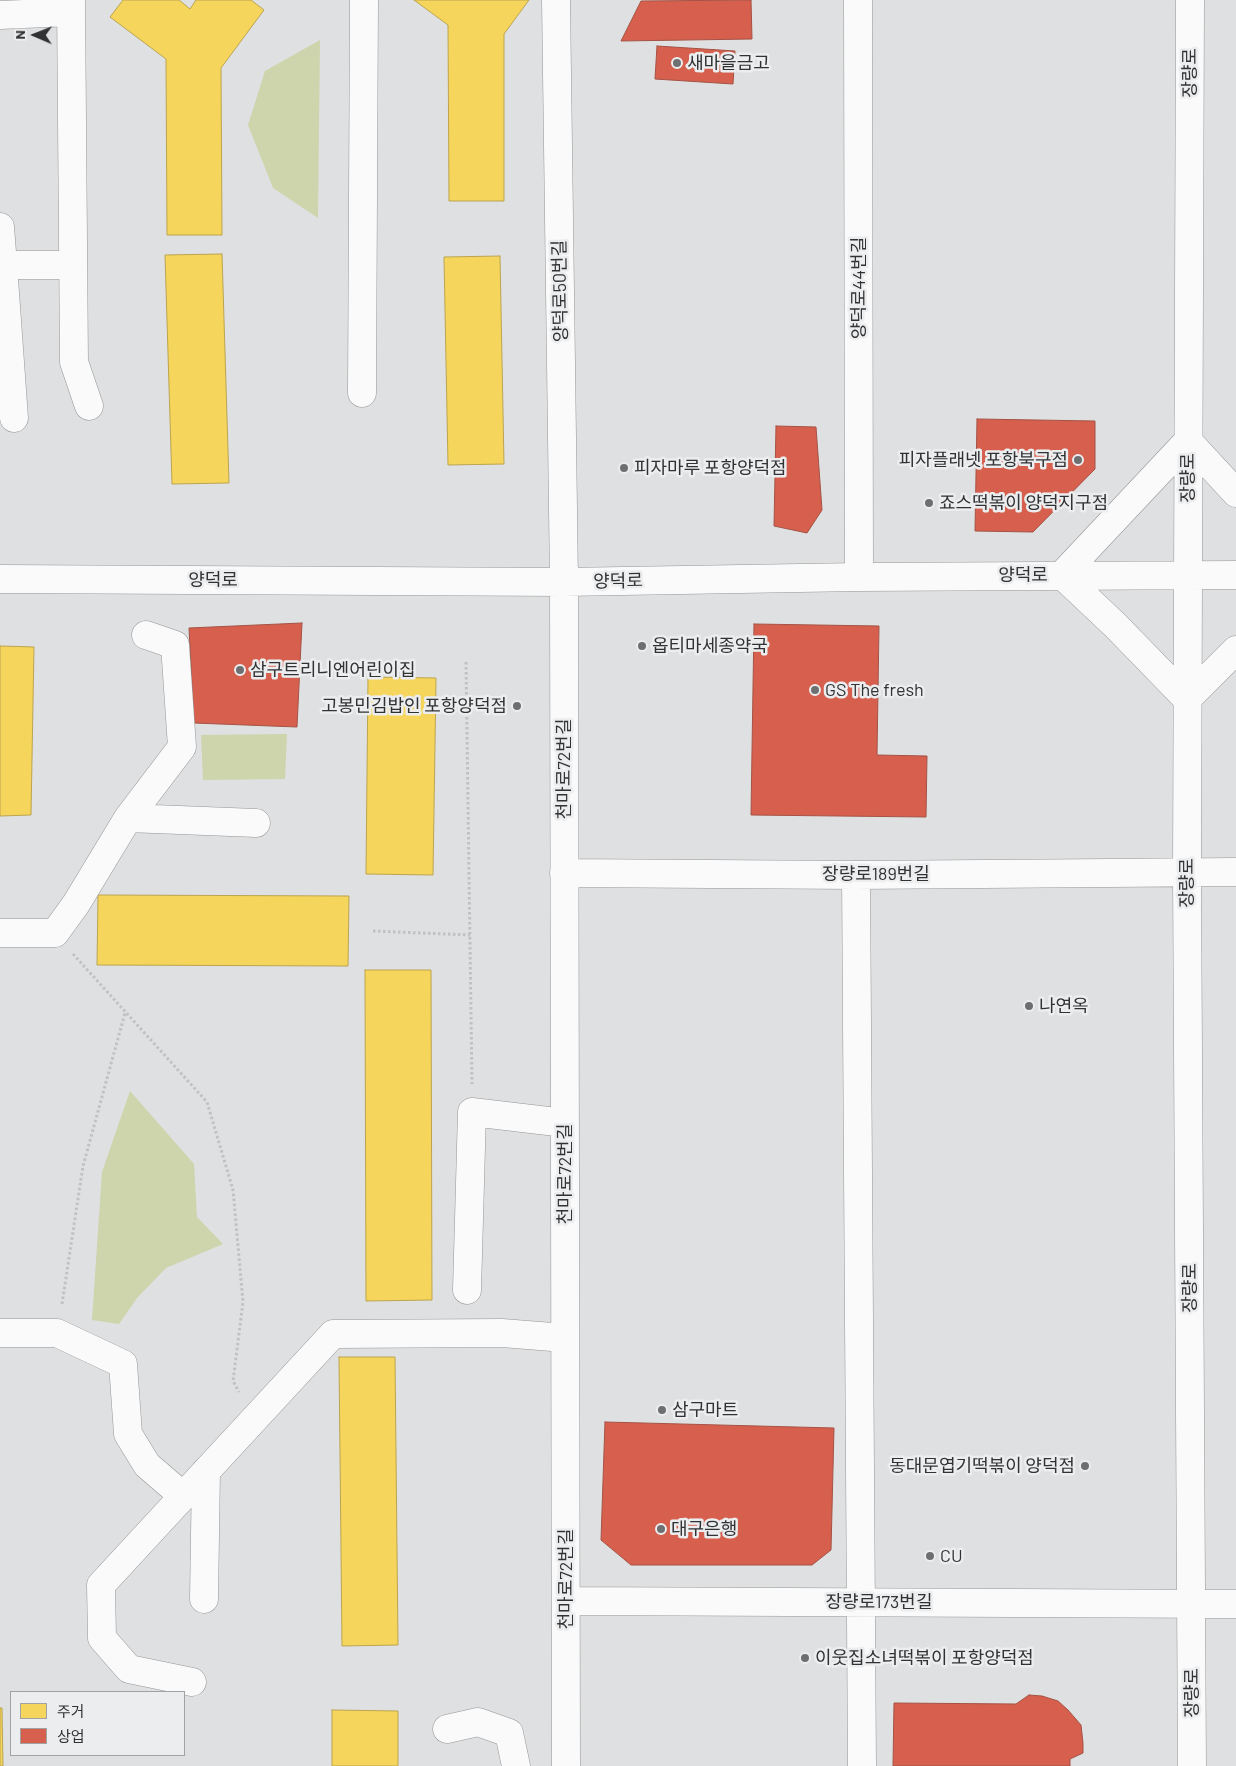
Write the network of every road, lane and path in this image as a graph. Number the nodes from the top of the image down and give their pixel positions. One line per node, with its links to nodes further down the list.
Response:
1 (364, 0): 10 (street)
2 (556, 0): 20 (street, 양덕로50번길)
3 (858, 0): 18 (street, 양덕로44번길)
4 (1190, 0): 13 (street, 장량로)
5 (71, 6): 6 (street); 9 (street)
6 (0, 14)
7 (0, 227): 8 (street)
8 (3, 265): 9 (street); 12 (street)
9 (73, 266): 11 (street)
10 (362, 392)
11 (89, 406)
12 (14, 418)
13 (1188, 441): 14 (street); 15 (street); 16 (street, 장량로)
14 (1236, 493)
15 (1062, 575): 16 (street, 양덕로); 18 (street, 양덕로); 24 (street)
16 (1188, 575): 17 (street, 양덕로); 24 (street, 장량로)
17 (1236, 575)
18 (859, 577): 20 (street, 양덕로)
19 (0, 579): 20 (street, 양덕로)
20 (564, 582): 29 (street, 천마로72번길)
21 (146, 635): 25 (street)
22 (1236, 650): 24 (street)
23 (466, 662): 34 (path)
24 (1187, 699): 27 (street, 장량로)
25 (128, 818): 26 (street); 33 (street)
26 (256, 823)
27 (1187, 872): 28 (street, 장량로189번길); 30 (street, 장량로189번길); 48 (street, 장량로)
28 (1236, 872)
29 (564, 873): 30 (street, 장량로189번길); 37 (street, 천마로72번길)
30 (856, 875): 47 (street)
31 (372, 931): 34 (path)
32 (0, 933): 33 (street)
33 (54, 933): 35 (path)
34 (470, 935): 36 (path)
35 (126, 1012): 40 (path); 42 (path)
36 (472, 1112): 37 (street); 38 (street)
37 (565, 1123): 41 (street, 천마로72번길)
38 (467, 1290)
39 (0, 1333): 40 (street)
40 (57, 1333): 44 (street)
41 (565, 1338): 42 (street); 46 (street, 천마로72번길)
42 (254, 1418): 43 (street)
43 (206, 1471): 44 (street); 45 (street)
44 (183, 1496): 50 (street)
45 (204, 1598)
46 (566, 1601): 47 (street, 장량로173번길); 53 (street, 천마로72번길)
47 (860, 1602): 48 (street, 장량로173번길); 54 (street)
48 (1192, 1604): 49 (street, 장량로173번길); 55 (street, 장량로)
49 (1236, 1604)
50 (192, 1682)
51 (448, 1729): 52 (street)
52 (516, 1766)
53 (566, 1766)
54 (862, 1766)
55 (1192, 1766)

